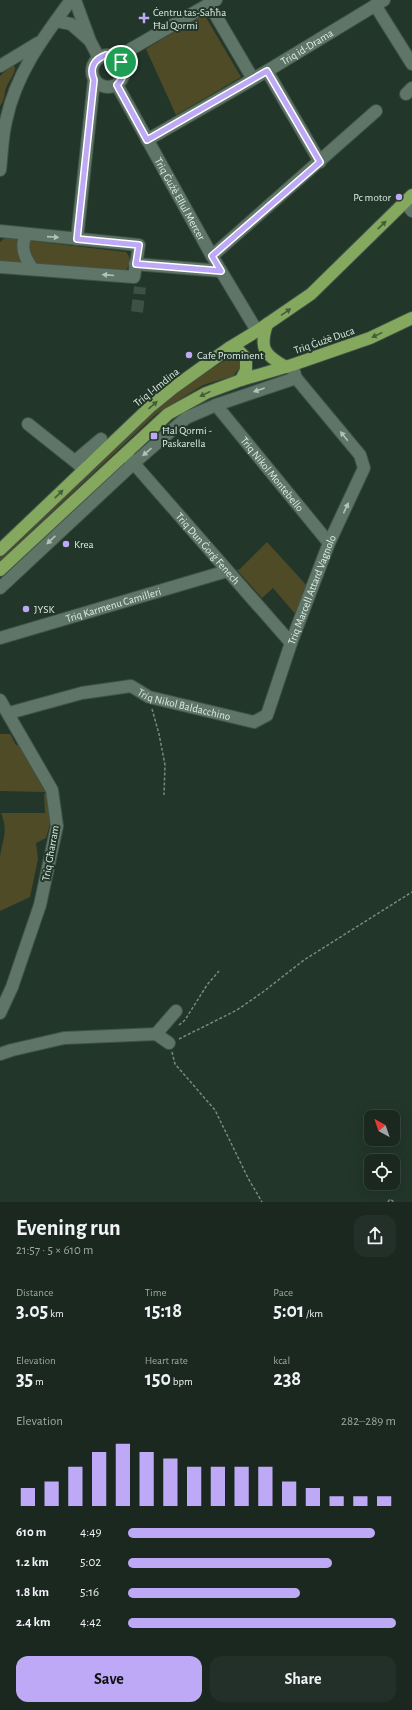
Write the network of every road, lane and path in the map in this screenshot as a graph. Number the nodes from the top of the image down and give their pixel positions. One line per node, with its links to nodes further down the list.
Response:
1 (71, 0): 5 (street)
2 (75, 0): 6 (street)
3 (212, 2): 10 (street); 14 (street)
4 (379, 3): 11 (street); 13 (street, Triq id-Drama)
5 (56, 22): 6 (street); 7 (street)
6 (90, 41): 8 (street)
7 (41, 42): 9 (street); 12 (street)
8 (99, 58): 10 (street); 15 (street)
9 (4, 61): 12 (street)
10 (121, 62): 16 (street)
11 (412, 64)
12 (24, 69): 18 (street)
13 (267, 71): 14 (street, Triq id-Drama); 20 (street)
14 (253, 79): 19 (street, Triq id-Drama)
15 (94, 80): 16 (street); 25 (street)
16 (117, 85): 19 (street, Triq Ġużè Ellul Mercer)
17 (376, 111): 20 (street)
18 (3, 120): 21 (street)
19 (147, 140): 26 (street, Triq Ġużè Ellul Mercer)
20 (320, 162): 26 (street)
21 (0, 170)
22 (410, 203): 32 (highway, Triq l-Imdina, one-way to 22)
23 (0, 231): 24 (street)
24 (27, 234): 25 (street, one-way to 25); 29 (street)
25 (77, 239): 27 (street)
26 (212, 256): 30 (street, Triq Ġużè Ellul Mercer)
27 (136, 264): 29 (street, one-way to 29); 30 (street)
28 (0, 266): 29 (street)
29 (32, 268)
30 (221, 271): 33 (street, Triq Ġużè Ellul Mercer)
31 (412, 318): 35 (highway, Triq Ġużè Duca, one-way to 35)
32 (267, 324): 33 (highway, Triq l-Imdina); 35 (highway)
33 (257, 331): 34 (highway, Triq l-Imdina)
34 (229, 348): 37 (highway); 44 (highway, Triq l-Imdina, one-way to 34)
35 (289, 366): 36 (street); 37 (highway, Triq Ġużè Duca)
36 (296, 378): 38 (street, one-way to 38); 45 (street, Triq Marcell Attard Vagnolo, one-way to 36)
37 (241, 380): 41 (highway, one-way to 41)
38 (216, 405): 43 (street, one-way to 43); 45 (street, Triq Nikol Montebello)
39 (28, 424): 42 (street)
40 (101, 439): 42 (street)
41 (125, 454): 43 (street, Triq Dun Ġorġ Fenech); 47 (highway)
42 (75, 460): 44 (street)
43 (134, 463): 48 (street, Triq Dun Ġorġ Fenech); 49 (street, one-way to 49)
44 (84, 470): 46 (highway, Triq l-Imdina, one-way to 44)
45 (329, 543): 51 (street, Triq Marcell Attard Vagnolo)
46 (0, 550)
47 (0, 570)
48 (227, 571): 50 (street, Triq Karmenu Camilleri); 51 (street, Triq Dun Ġorġ Fenech)
49 (0, 588)
50 (0, 638)
51 (290, 643): 55 (street, Triq Marcell Attard Vagnolo)
52 (149, 697): 54 (street, Triq Nikol Baldacchino); 55 (street, Triq Nikol Baldacchino); 56 (path)
53 (0, 700): 54 (street, Triq Għarram)
54 (9, 714): 60 (street, Triq Għarram)
55 (267, 715)
56 (164, 795)
57 (412, 892): 62 (path)
58 (219, 971): 61 (path)
59 (176, 1011): 61 (street)
60 (0, 1013)
61 (159, 1031): 62 (street); 63 (street)
62 (169, 1043): 64 (path)
63 (0, 1054)
64 (262, 1202)
65 (388, 1202): 66 (path)
66 (394, 1202)

